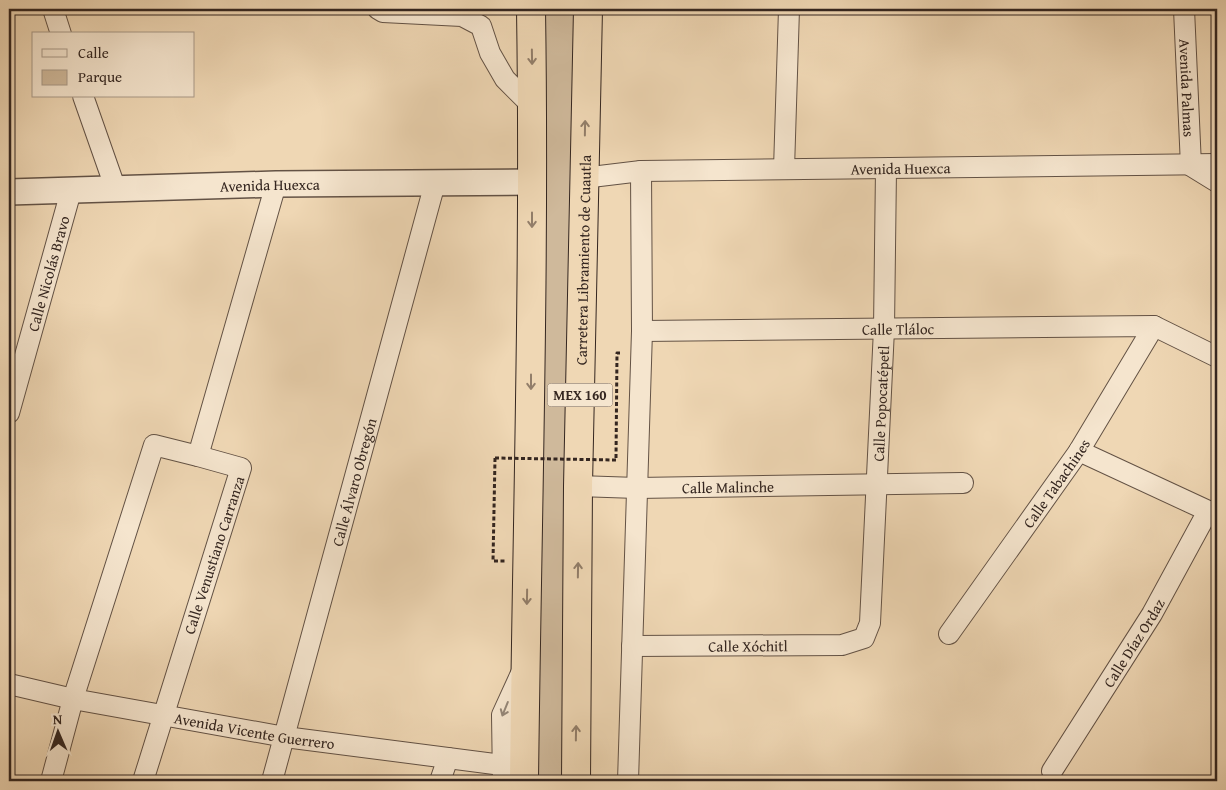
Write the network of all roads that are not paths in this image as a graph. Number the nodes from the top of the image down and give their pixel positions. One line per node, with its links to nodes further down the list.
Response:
1 (53, 9): 7 (street)
2 (378, 9): 9 (street)
3 (531, 9): 9 (highway, MEX 160, one-way to 9)
4 (588, 9): 15 (highway, Carretera Libramiento de Cuautla / MEX 160, one-way to 4)
5 (789, 9): 13 (street)
6 (1184, 9): 11 (street, Avenida Palmas)
7 (60, 32)
8 (84, 98): 20 (street)
9 (533, 107): 16 (highway, MEX 160)
10 (1217, 164): 11 (street, Avenida Huexca)
11 (1191, 166): 12 (street, Avenida Huexca); 17 (street)
12 (886, 169): 13 (street, Avenida Huexca); 24 (street, Calle Popocatépetl)
13 (784, 170): 14 (street, Avenida Huexca)
14 (641, 171): 15 (street, Avenida Huexca); 25 (street)
15 (583, 178): 32 (highway, Carretera Libramiento de Cuautla / MEX 160)
16 (532, 182): 18 (street, Avenida Huexca); 38 (highway, MEX 160, one-way to 38)
17 (1217, 182)
18 (435, 183): 19 (street, Avenida Huexca); 42 (street, Calle Álvaro Obregón)
19 (276, 184): 20 (street, Avenida Huexca); 29 (street)
20 (116, 190): 21 (street, Avenida Huexca)
21 (71, 191): 22 (street, Avenida Huexca); 27 (street, Calle Nicolás Bravo)
22 (9, 192)
23 (1154, 326): 24 (street, Calle Tláloc); 26 (street); 28 (street, Calle Tabachines)
24 (884, 329): 25 (street, Calle Tláloc); 31 (street, Calle Popocatépetl)
25 (642, 331): 33 (street)
26 (1217, 357)
27 (9, 414)
28 (1079, 451): 34 (street); 35 (street, Calle Tabachines)
29 (198, 456): 40 (street); 41 (street, Calle Venustiano Carranza)
30 (963, 483): 31 (street, Calle Malinche)
31 (877, 484): 33 (street, Calle Malinche); 36 (street, Calle Popocatépetl)
32 (578, 486): 33 (street, Calle Malinche); 51 (highway, Carretera Libramiento de Cuautla / MEX 160, one-way to 32)
33 (637, 488): 37 (street)
34 (1213, 513): 44 (street, Calle Díaz Ordaz)
35 (949, 634)
36 (864, 638): 37 (street, Calle Xóchitl)
37 (632, 646): 52 (street)
38 (525, 665): 45 (street, one-way to 45); 50 (highway, MEX 160)
39 (9, 684): 40 (street, Avenida Vicente Guerrero)
40 (73, 699): 41 (street, Avenida Vicente Guerrero); 46 (street)
41 (164, 715): 42 (street, Avenida Vicente Guerrero); 47 (street, Calle Venustiano Carranza)
42 (285, 737): 43 (street, Avenida Vicente Guerrero); 48 (street, Calle Álvaro Obregón)
43 (448, 758): 45 (street, Avenida Vicente Guerrero); 49 (street)
44 (1052, 771)
45 (502, 773)
46 (51, 781)
47 (143, 781)
48 (272, 781)
49 (440, 781)
50 (524, 781)
51 (576, 781)
52 (628, 781)

